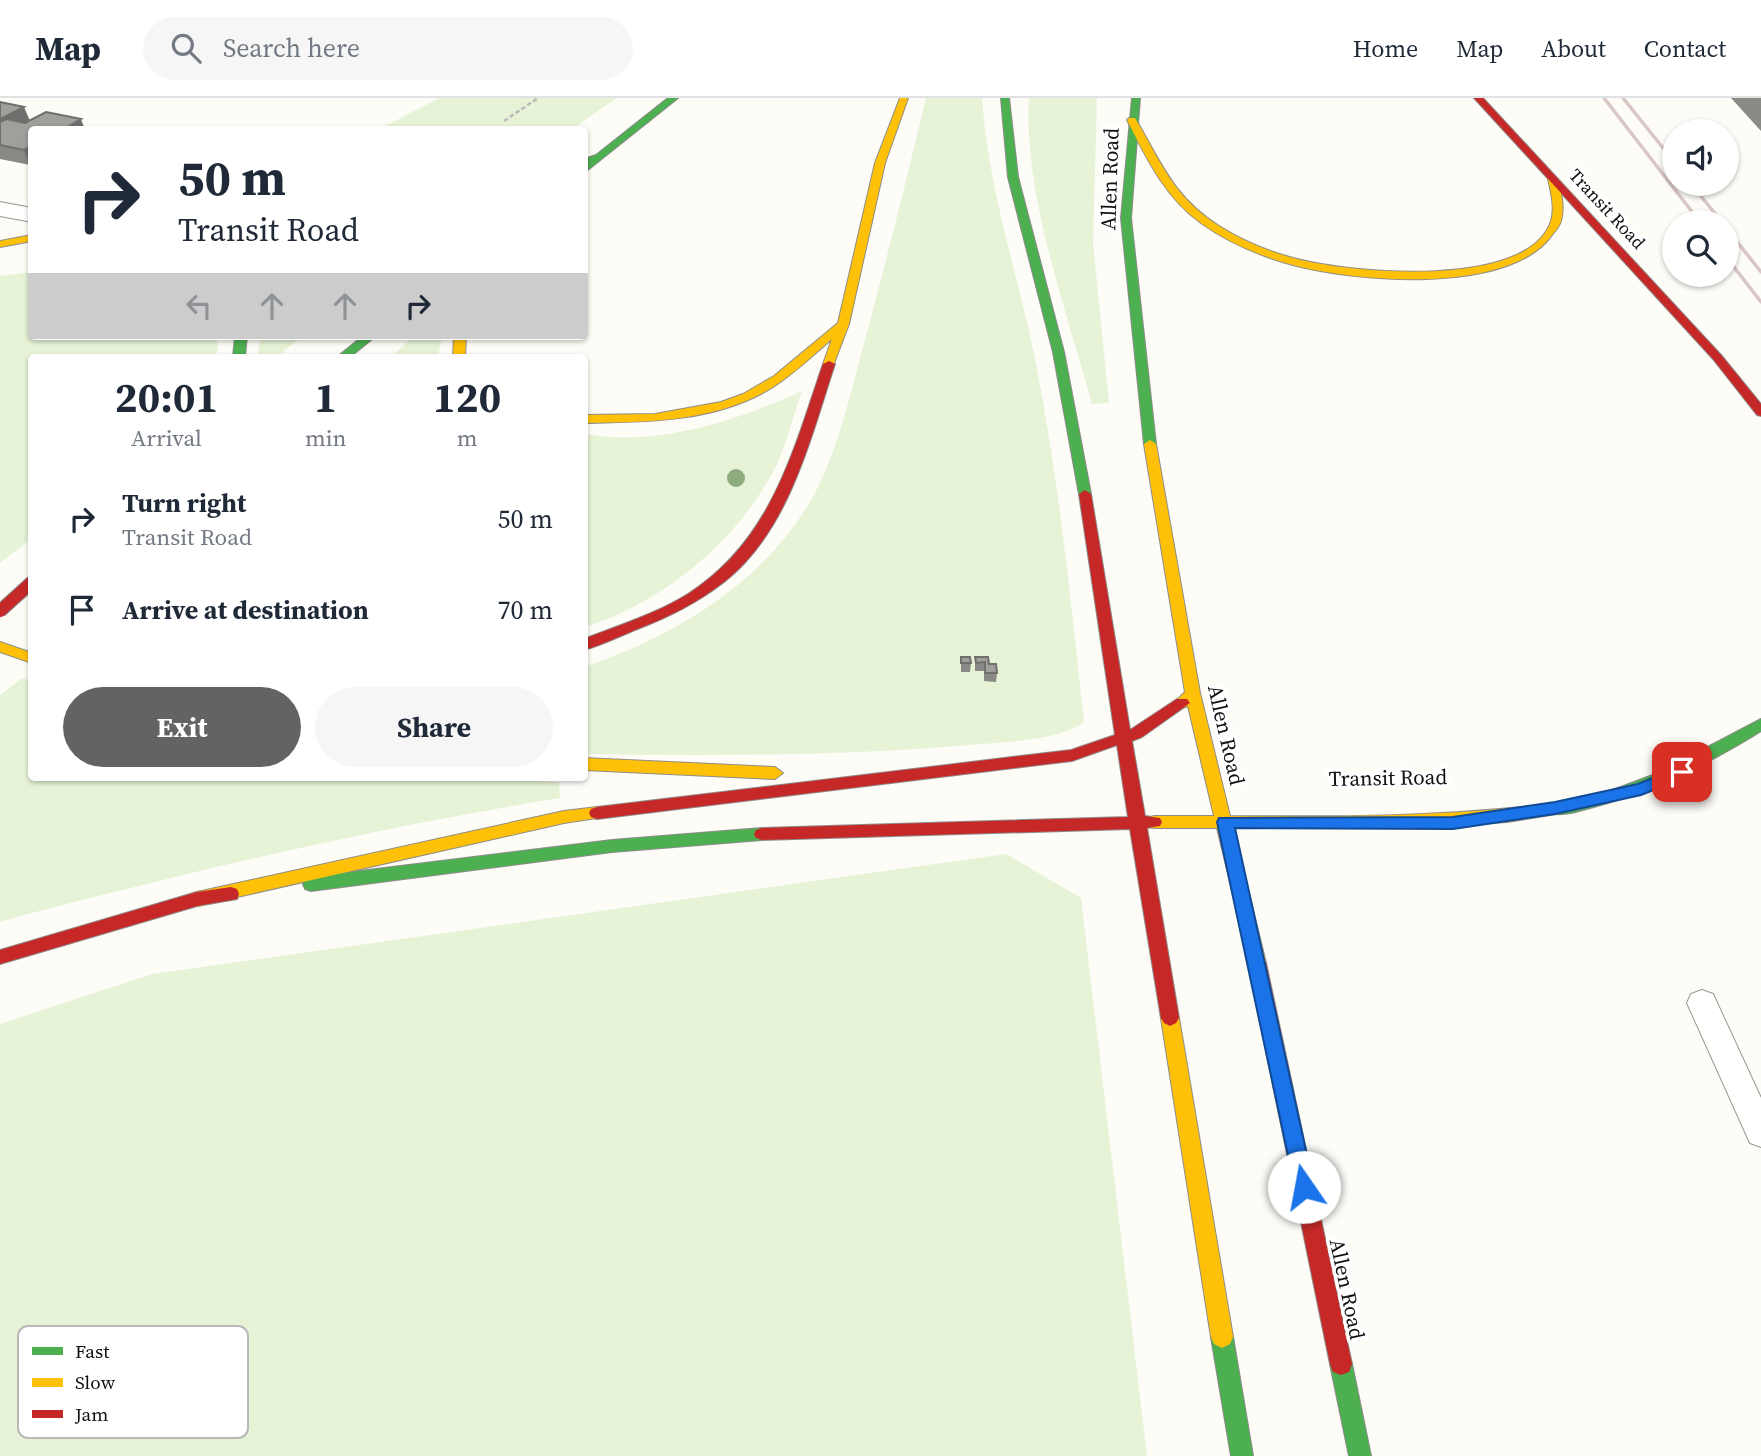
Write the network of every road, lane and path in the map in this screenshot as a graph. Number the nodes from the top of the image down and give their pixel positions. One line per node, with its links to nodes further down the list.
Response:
1 (538, 98): 8 (path)
2 (674, 98): 9 (main road)
3 (904, 98): 17 (main road)
4 (1005, 98): 31 (main road)
5 (1136, 98): 7 (main road, Allen Road)
6 (1478, 98): 12 (main road, Transit Road)
7 (1132, 120): 12 (main road); 29 (main road, Allen Road)
8 (504, 121)
9 (601, 157): 10 (main road); 11 (main road)
10 (588, 161)
11 (588, 167)
12 (1553, 179): 20 (main road, Transit Road)
13 (0, 209): 14 (street)
14 (28, 226)
15 (28, 228): 16 (main road)
16 (0, 244)
17 (843, 324): 21 (main road); 26 (main road)
18 (365, 340): 19 (main road)
19 (347, 354)
20 (1761, 412)
21 (588, 419)
22 (28, 586): 25 (main road, bridge)
23 (0, 596): 24 (main road)
24 (28, 605)
25 (0, 611)
26 (588, 643)
27 (0, 647): 28 (main road)
28 (28, 657)
29 (1193, 693): 31 (main road); 38 (main road, Allen Road)
30 (1761, 724): 36 (main road)
31 (1124, 741): 33 (main road); 37 (main road)
32 (588, 764): 33 (main road)
33 (891, 777): 39 (main road)
34 (1487, 801): 36 (main road)
35 (1278, 805): 38 (main road)
36 (1555, 808): 38 (main road)
37 (1136, 822): 38 (main road); 39 (main road); 43 (main road)
38 (1225, 822): 44 (main road, Allen Road)
39 (197, 899): 40 (main road)
40 (0, 957)
41 (1702, 1003): 42 (lane)
42 (1761, 1133)
43 (1242, 1456)
44 (1360, 1456)

